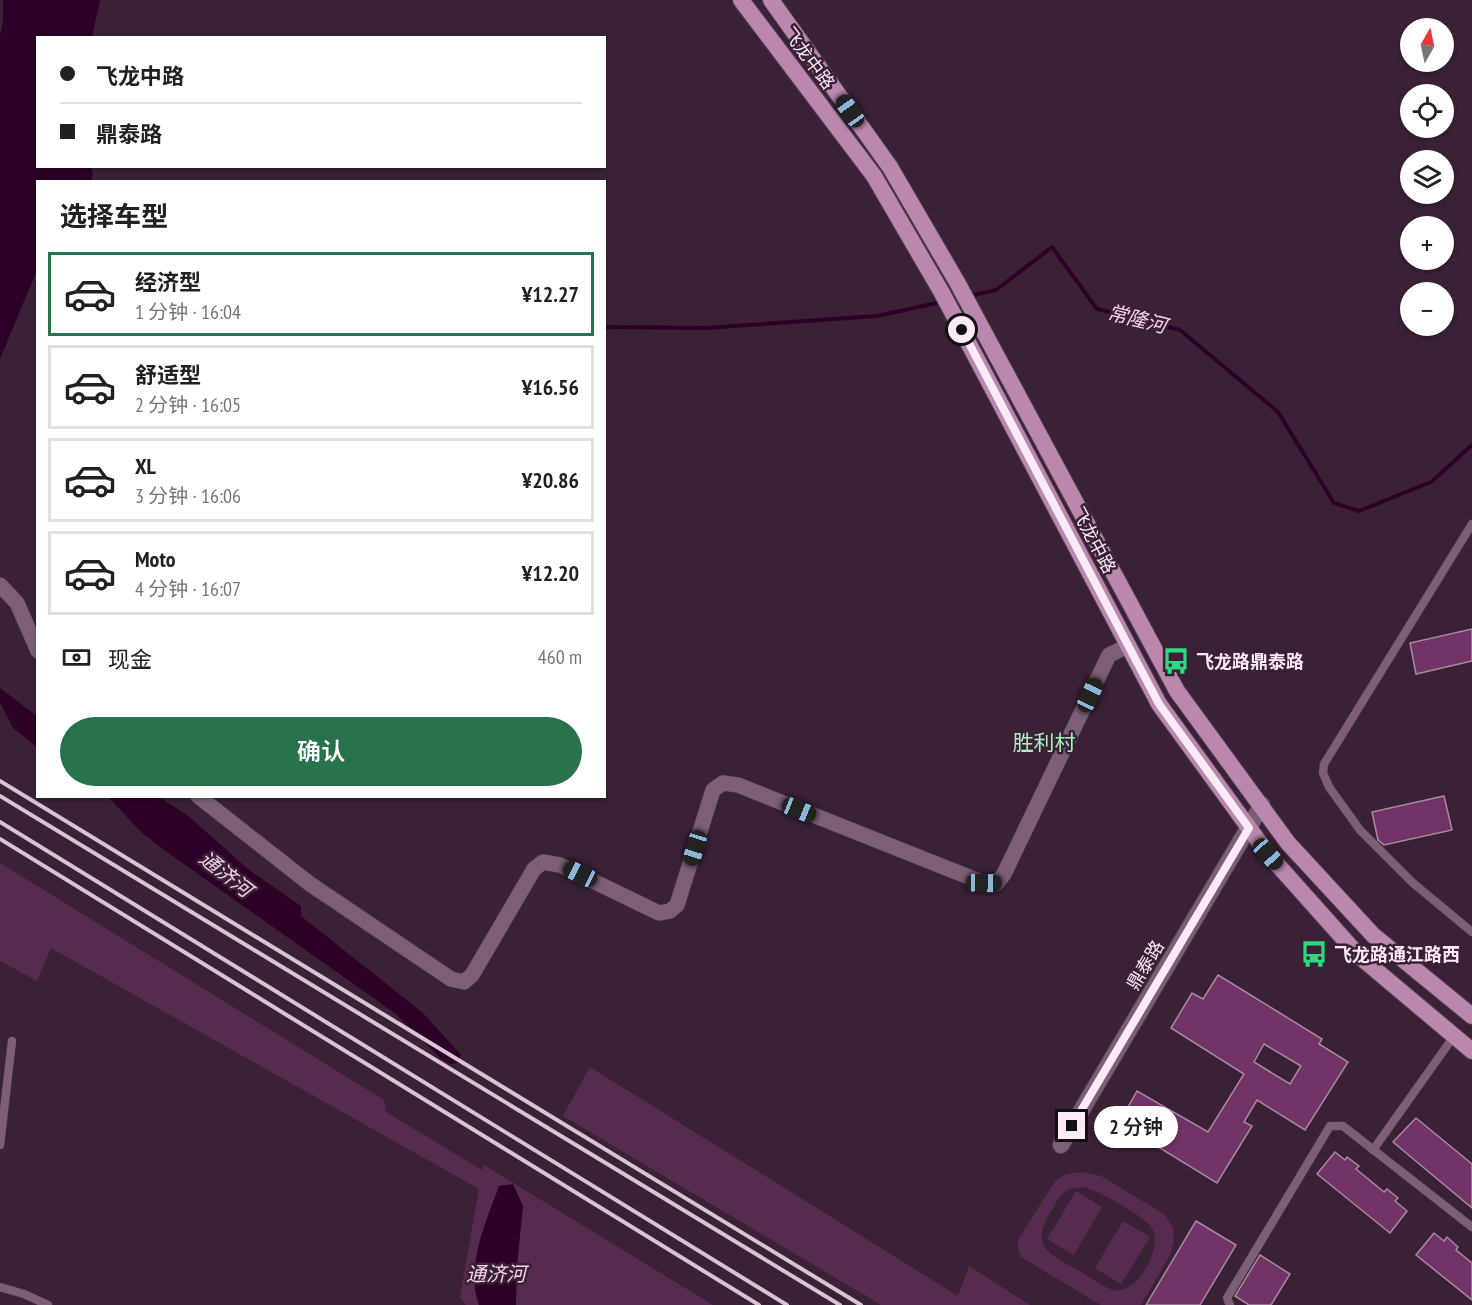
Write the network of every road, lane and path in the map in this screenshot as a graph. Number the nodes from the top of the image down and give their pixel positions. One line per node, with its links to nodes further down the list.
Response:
1 (741, 0): 6 (main road, 飞龙中路)
2 (771, 0): 8 (main road, 飞龙中路)
3 (1472, 524): 10 (lane)
4 (0, 585): 5 (street)
5 (36, 646)
6 (1128, 646): 7 (street); 9 (main road, 飞龙中路)
7 (201, 798)
8 (1262, 805): 9 (street, 鼎泰路); 11 (main road, 飞龙中路)
9 (1249, 828): 12 (main road, 飞龙中路); 15 (street, 鼎泰路)
10 (1472, 932)
11 (1471, 1012)
12 (1454, 1036): 14 (main road, 飞龙中路); 17 (lane)
13 (12, 1041): 16 (lane)
14 (1472, 1051)
15 (1060, 1145)
16 (0, 1146)
17 (1373, 1150): 18 (lane); 21 (lane)
18 (1472, 1227)
19 (0, 1287): 20 (lane)
20 (48, 1305)
21 (1230, 1305)

